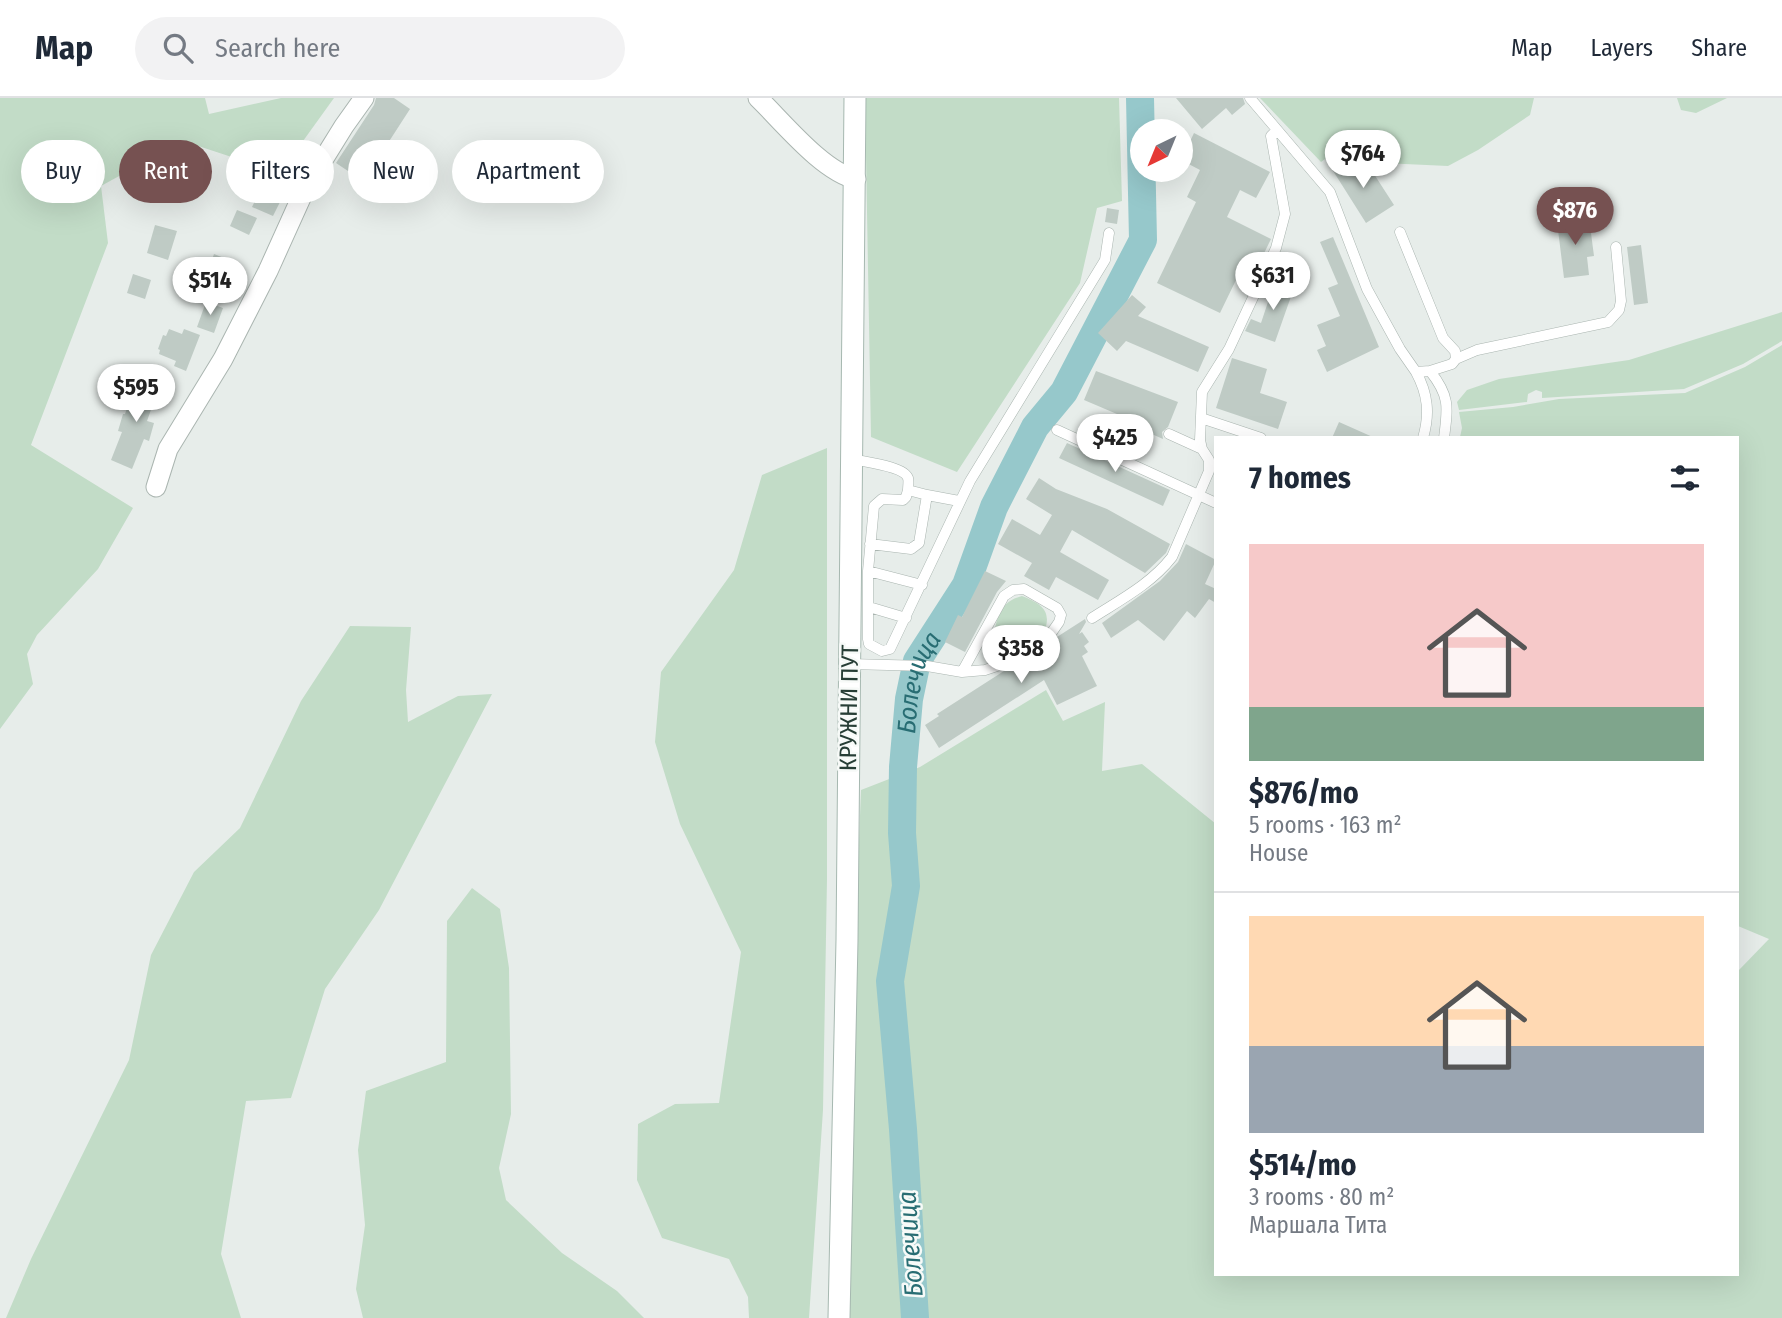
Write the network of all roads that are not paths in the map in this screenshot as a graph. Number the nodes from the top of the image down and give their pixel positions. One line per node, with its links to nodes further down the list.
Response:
1 (364, 98): 21 (street)
2 (758, 98): 6 (street)
3 (855, 98): 6 (main road, КРУЖНИ ПУТ)
4 (1250, 98): 5 (lane)
5 (1277, 130): 12 (lane); 13 (lane)
6 (856, 179): 20 (main road, КРУЖНИ ПУТ)
7 (1400, 232): 10 (lane)
8 (1109, 233): 25 (lane)
9 (1616, 247): 10 (lane)
10 (1456, 359): 11 (lane)
11 (1430, 371): 12 (lane); 18 (lane)
12 (1416, 372): 17 (lane)
13 (1201, 418): 16 (lane); 19 (lane)
14 (1057, 430): 24 (lane)
15 (1169, 435): 19 (lane)
16 (1255, 436)
17 (1423, 436)
18 (1444, 436)
19 (1202, 449): 24 (lane)
20 (852, 459): 22 (lane); 33 (main road, КРУЖНИ ПУТ)
21 (156, 487)
22 (908, 490): 23 (lane); 27 (lane)
23 (927, 495): 25 (lane); 27 (lane)
24 (1199, 495): 26 (lane); 32 (lane)
25 (959, 501): 29 (lane)
26 (1214, 502)
27 (870, 544): 28 (lane)
28 (868, 571): 29 (lane); 30 (lane)
29 (922, 585): 31 (lane)
30 (869, 607): 31 (lane); 31 (lane)
31 (906, 618)
32 (1092, 618)
33 (849, 664): 34 (lane); 35 (main road, КРУЖНИ ПУТ)
34 (962, 672): 34 (lane)
35 (839, 1318)

